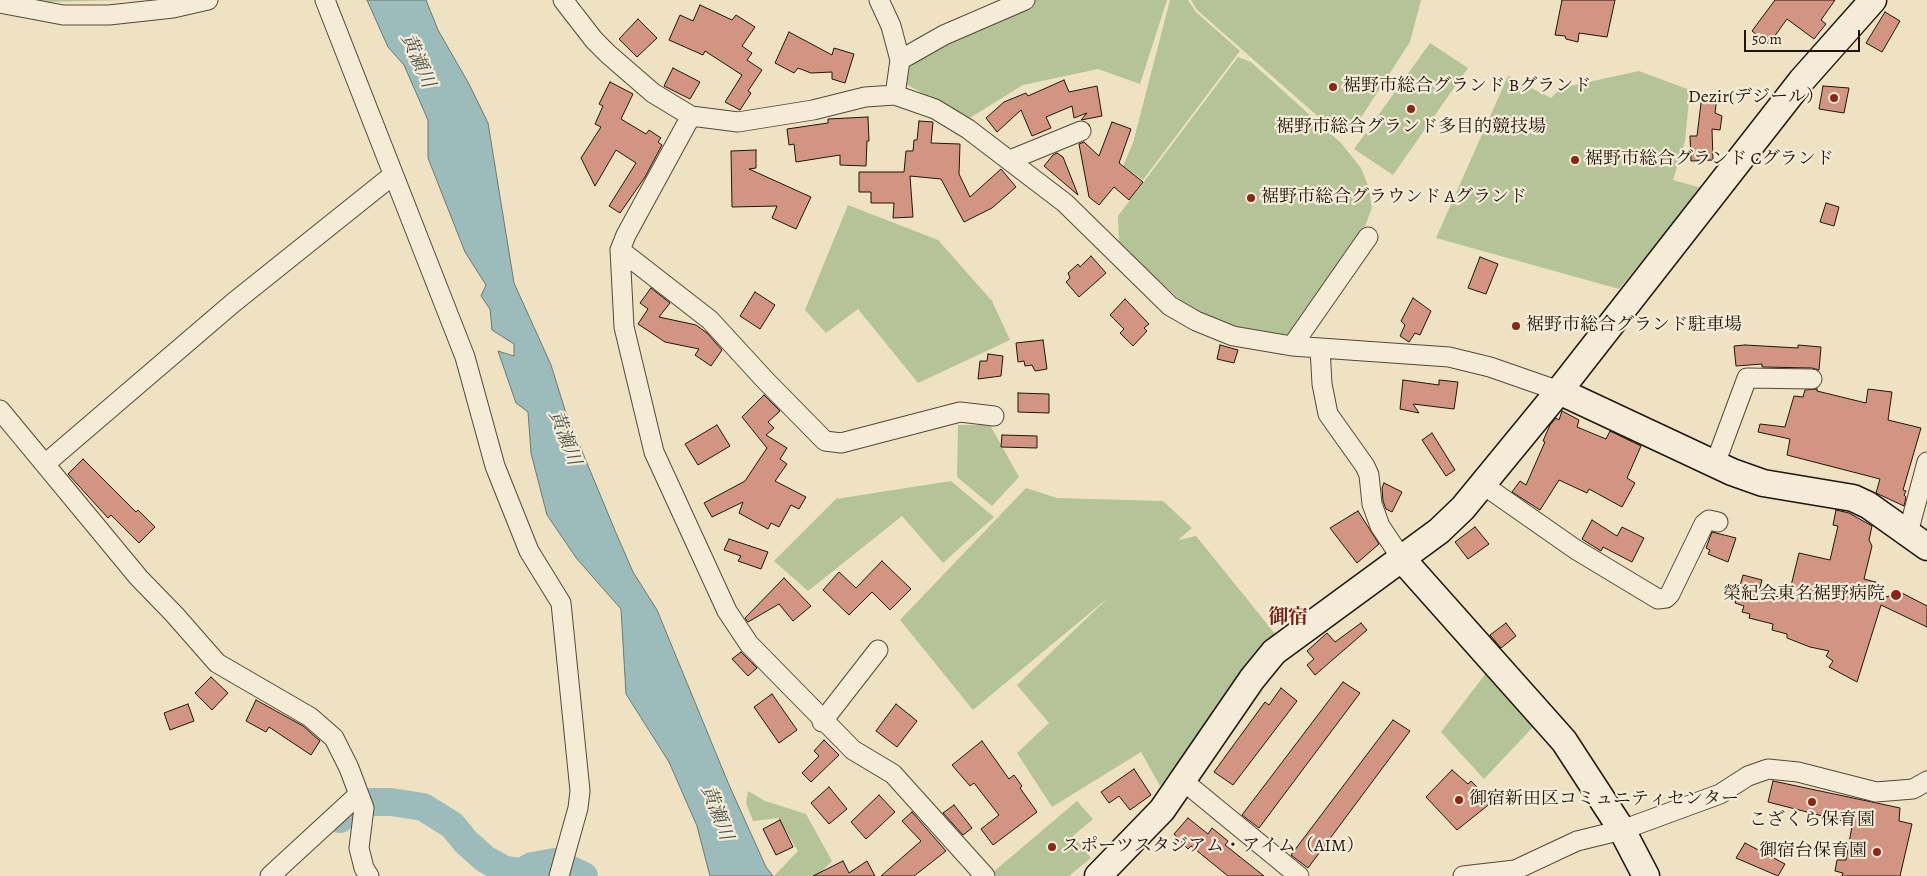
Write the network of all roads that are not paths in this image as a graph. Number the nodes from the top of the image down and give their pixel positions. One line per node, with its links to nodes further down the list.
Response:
1 (208, 0): 7 (street)
2 (325, 0): 13 (street)
3 (563, 0): 10 (street)
4 (879, 0): 8 (street)
5 (1026, 0): 8 (street)
6 (1874, 0): 19 (street)
7 (0, 3)
8 (900, 60): 9 (street)
9 (895, 95): 10 (street); 12 (street)
10 (691, 116): 15 (street)
11 (1081, 131): 12 (street)
12 (1010, 160): 16 (street)
13 (393, 175): 23 (street); 35 (street)
14 (1368, 237): 16 (street)
15 (620, 250): 21 (street); 30 (street)
16 (1292, 346): 17 (street)
17 (1320, 348): 19 (street); 28 (street)
18 (1812, 379): 24 (street)
19 (1559, 391): 24 (street); 25 (street)
20 (0, 410): 23 (street)
21 (994, 416)
22 (1927, 462): 27 (street)
23 (45, 464): 33 (street)
24 (1714, 464): 27 (street)
25 (1482, 484): 26 (street); 28 (street)
26 (1718, 522)
27 (1917, 540)
28 (1402, 559): 31 (street); 34 (street)
29 (878, 650): 30 (street)
30 (822, 722): 38 (street)
31 (1182, 780): 39 (street); 40 (street)
32 (1927, 781): 34 (street)
33 (360, 800): 36 (street); 37 (street)
34 (1622, 830): 41 (street); 42 (street)
35 (561, 869)
36 (270, 876)
37 (369, 876)
38 (985, 876)
39 (1098, 876)
40 (1299, 876)
41 (1463, 876)
42 (1646, 876)

